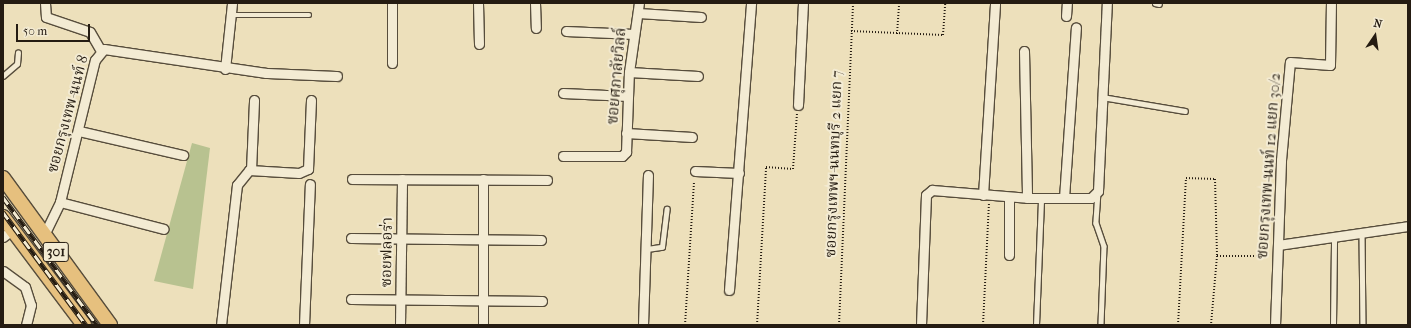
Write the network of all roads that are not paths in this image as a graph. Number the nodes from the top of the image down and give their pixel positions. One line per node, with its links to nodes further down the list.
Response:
1 (45, 3): 22 (street)
2 (232, 3): 13 (street)
3 (392, 3): 25 (street)
4 (478, 3): 21 (street)
5 (535, 3): 18 (street)
6 (751, 3): 45 (street)
7 (803, 3): 36 (street)
8 (995, 3): 54 (street)
9 (1067, 3): 16 (street)
10 (1107, 3): 33 (street)
11 (1331, 3): 72 (street, ซอยกรุงเทพ-นนท์ 12 แยก 30/2)
12 (638, 8): 15 (street); 20 (street, ซอยศุภาลัยวิลล์)
13 (231, 15): 14 (lane); 26 (street)
14 (309, 15)
15 (701, 16)
16 (1066, 16)
17 (1076, 27): 58 (street)
18 (536, 28)
19 (566, 31): 20 (street)
20 (634, 34): 27 (street, ซอยศุภาลัยวิลล์)
21 (479, 44)
22 (101, 51): 26 (street, ซอยกรุงเทพ-นนท์ 8); 38 (street, ซอยกรุงเทพ-นนท์ 8)
23 (1024, 51): 56 (street)
24 (18, 53): 28 (lane)
25 (392, 63)
26 (225, 69): 29 (street, ซอยกรุงเทพ-นนท์ 8)
27 (629, 72): 30 (street); 32 (street, ซอยศุภาลัยวิลล์)
28 (3, 76)
29 (336, 76)
30 (698, 76)
31 (563, 93): 32 (street)
32 (628, 96): 39 (street, ซอยศุภาลัยวิลล์)
33 (1101, 97): 37 (lane); 53 (street)
34 (254, 100): 43 (street)
35 (311, 100): 43 (street)
36 (798, 105)
37 (1185, 111)
38 (79, 131): 41 (street); 59 (street, ซอยกรุงเทพ-นนท์ 8)
39 (626, 133): 40 (street); 42 (street, ซอยศุภาลัยวิลล์)
40 (692, 137)
41 (183, 155)
42 (563, 156)
43 (251, 170): 84 (street)
44 (695, 171): 45 (street)
45 (739, 173): 76 (street)
46 (648, 175): 73 (street)
47 (3, 178): 66 (main road, 301)
48 (352, 179): 49 (street)
49 (402, 179): 50 (street); 69 (street, ซอยฟลอร่า)
50 (483, 179): 51 (street); 70 (street)
51 (547, 180)
52 (310, 184): 85 (street)
53 (1098, 191): 58 (street); 91 (lane)
54 (986, 196): 55 (street); 89 (street)
55 (1009, 198): 56 (street); 74 (street)
56 (1026, 198): 57 (street)
57 (1041, 198): 58 (street); 90 (lane)
58 (1064, 198)
59 (60, 202): 63 (street); 66 (street, ซอยกรุงเทพ-นนท์ 8)
60 (667, 209): 73 (lane)
61 (3, 217): 65 (main road, 301)
62 (1408, 226): 64 (street)
63 (164, 229)
64 (1362, 233): 67 (street); 94 (lane)
65 (8, 234): 82 (main road, 301)
66 (44, 236): 83 (main road, 301)
67 (1334, 237): 72 (street); 93 (lane)
68 (351, 238): 69 (street)
69 (401, 239): 70 (street); 78 (street, ซอยฟลอร่า)
70 (483, 240): 71 (street); 79 (street)
71 (541, 240)
72 (1278, 245): 92 (street, ซอยกรุงเทพ-นนท์ 12 แยก 30/2)
73 (647, 249): 88 (street)
74 (1009, 255)
75 (3, 271): 81 (street)
76 (729, 290)
77 (351, 298): 78 (street)
78 (400, 299): 79 (street); 86 (street, ซอยฟลอร่า)
79 (483, 300): 80 (street); 87 (street)
80 (542, 301)
81 (26, 325)
82 (84, 325)
83 (110, 325)
84 (221, 325)
85 (304, 325)
86 (400, 325)
87 (483, 325)
88 (643, 325)
89 (921, 325)
90 (1036, 325)
91 (1101, 325)
92 (1274, 325)
93 (1333, 325)
94 (1363, 325)

